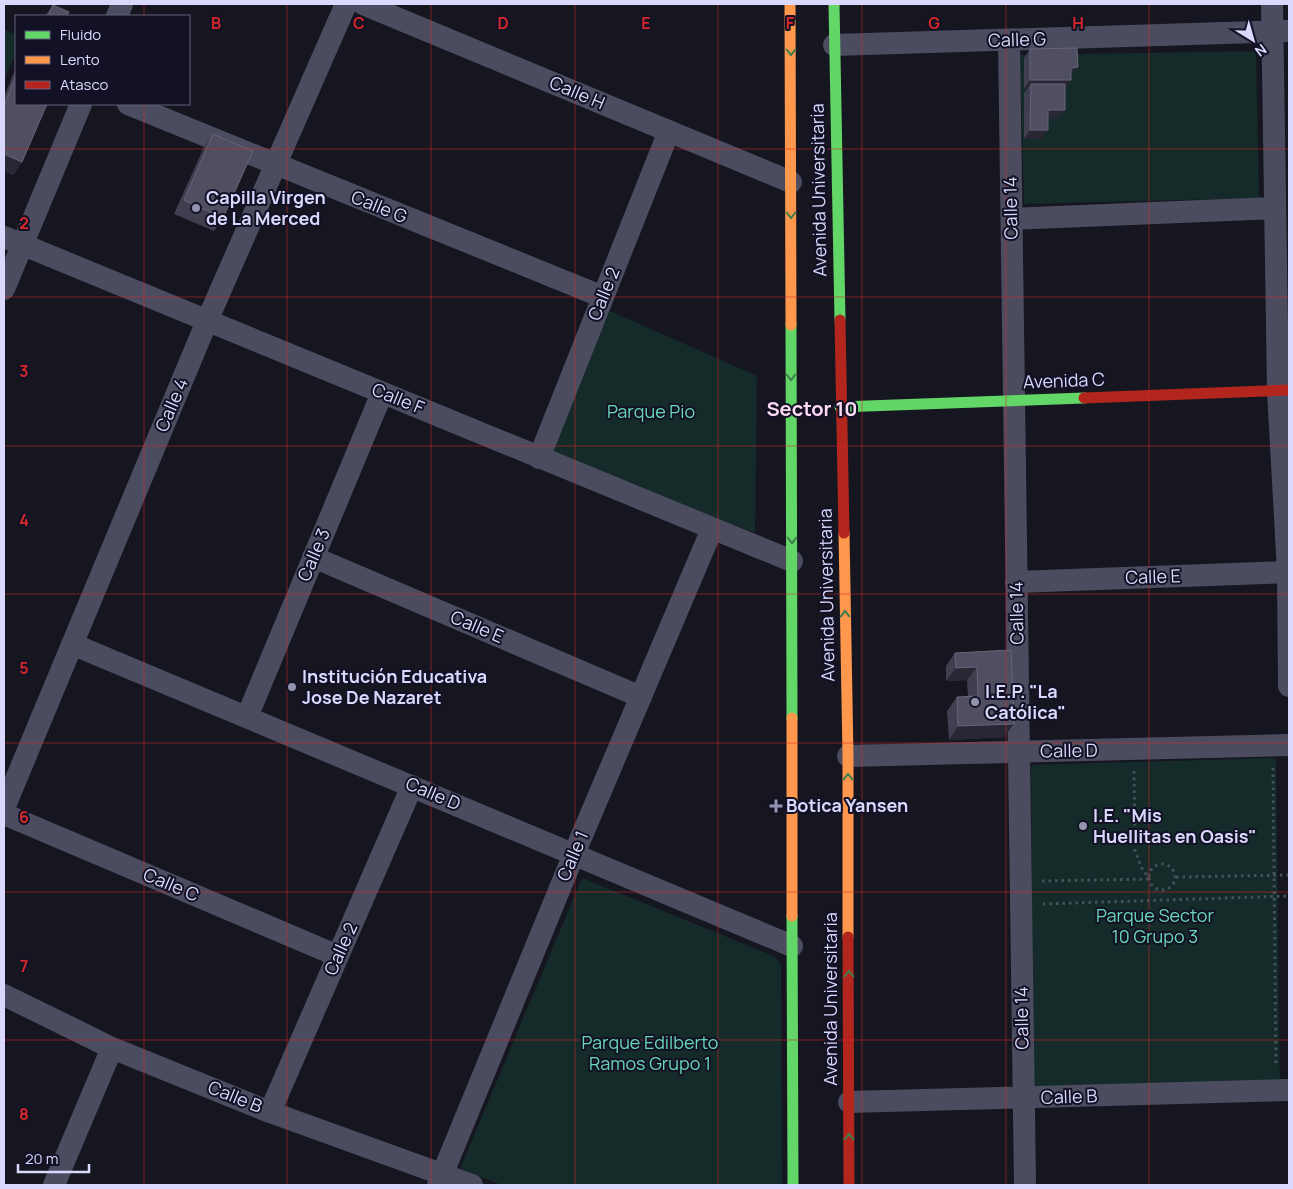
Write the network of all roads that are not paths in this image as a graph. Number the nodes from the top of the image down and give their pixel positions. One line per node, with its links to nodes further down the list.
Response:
1 (346, 4): 12 (street, Calle 4)
2 (363, 4): 11 (street, Calle H)
3 (790, 4): 13 (street, Avenida Universitaria, one-way to 13)
4 (834, 4): 8 (street, Avenida Universitaria)
5 (1272, 4): 6 (street)
6 (1281, 31): 7 (street, Calle G); 14 (street)
7 (1009, 40): 8 (street, Calle G); 15 (street, Calle 14)
8 (834, 46): 23 (street, Avenida Universitaria)
9 (81, 105): 16 (street)
10 (130, 105): 12 (street, Calle G)
11 (669, 131): 13 (street, Calle H); 18 (street, Calle 2)
12 (276, 165): 18 (street, Calle G); 19 (street, Calle 4)
13 (791, 182): 27 (street, Avenida Universitaria, one-way to 27)
14 (1275, 208): 15 (street); 20 (street)
15 (1012, 219): 22 (street, Calle 14)
16 (13, 241): 17 (street); 19 (street, Calle F)
17 (4, 289)
18 (603, 297): 24 (street, Calle 2)
19 (207, 321): 21 (street, Calle F); 30 (street, Calle 4)
20 (1284, 390): 22 (street, Avenida C); 28 (street)
21 (382, 393): 24 (street, Calle F); 26 (street, Calle 3)
22 (1014, 400): 23 (street, Avenida C); 29 (street, Calle 14)
23 (840, 406): 36 (street, Avenida Universitaria, one-way to 23)
24 (539, 458): 25 (street, Calle F)
25 (712, 529): 27 (street, Calle F); 32 (street, Calle 1)
26 (313, 557): 32 (street, Calle E); 33 (street, Calle 3)
27 (792, 562): 41 (street, Avenida Universitaria)
28 (1288, 572): 29 (street, Calle E); 31 (street)
29 (1016, 582): 35 (street, Calle 14)
30 (72, 644): 33 (street, Calle D); 38 (street, Calle 4)
31 (1289, 686)
32 (641, 697): 40 (street, Calle 1)
33 (247, 716): 37 (street, Calle D)
34 (1289, 745): 35 (street, Calle D)
35 (1018, 752): 36 (street, Calle D); 46 (street, Calle 14)
36 (848, 756): 47 (street, Avenida Universitaria, one-way to 36)
37 (412, 786): 40 (street, Calle D); 42 (street, Calle 2)
38 (4, 808)
39 (4, 814): 42 (street, Calle C)
40 (574, 854): 41 (street, Calle D); 49 (street, Calle 1)
41 (792, 946): 52 (street, Avenida Universitaria)
42 (338, 956): 48 (street, Calle 2)
43 (4, 995): 44 (street, Calle B)
44 (112, 1048): 48 (street, Calle B); 50 (street)
45 (1283, 1083): 46 (street, Calle B)
46 (1024, 1098): 47 (street, Calle B); 54 (street, Calle 14)
47 (849, 1102): 53 (street, Avenida Universitaria, one-way to 47)
48 (270, 1112): 49 (street, Calle B)
49 (440, 1179): 51 (street, Calle B)
50 (54, 1185)
51 (472, 1185)
52 (793, 1185)
53 (849, 1185)
54 (1025, 1185)

